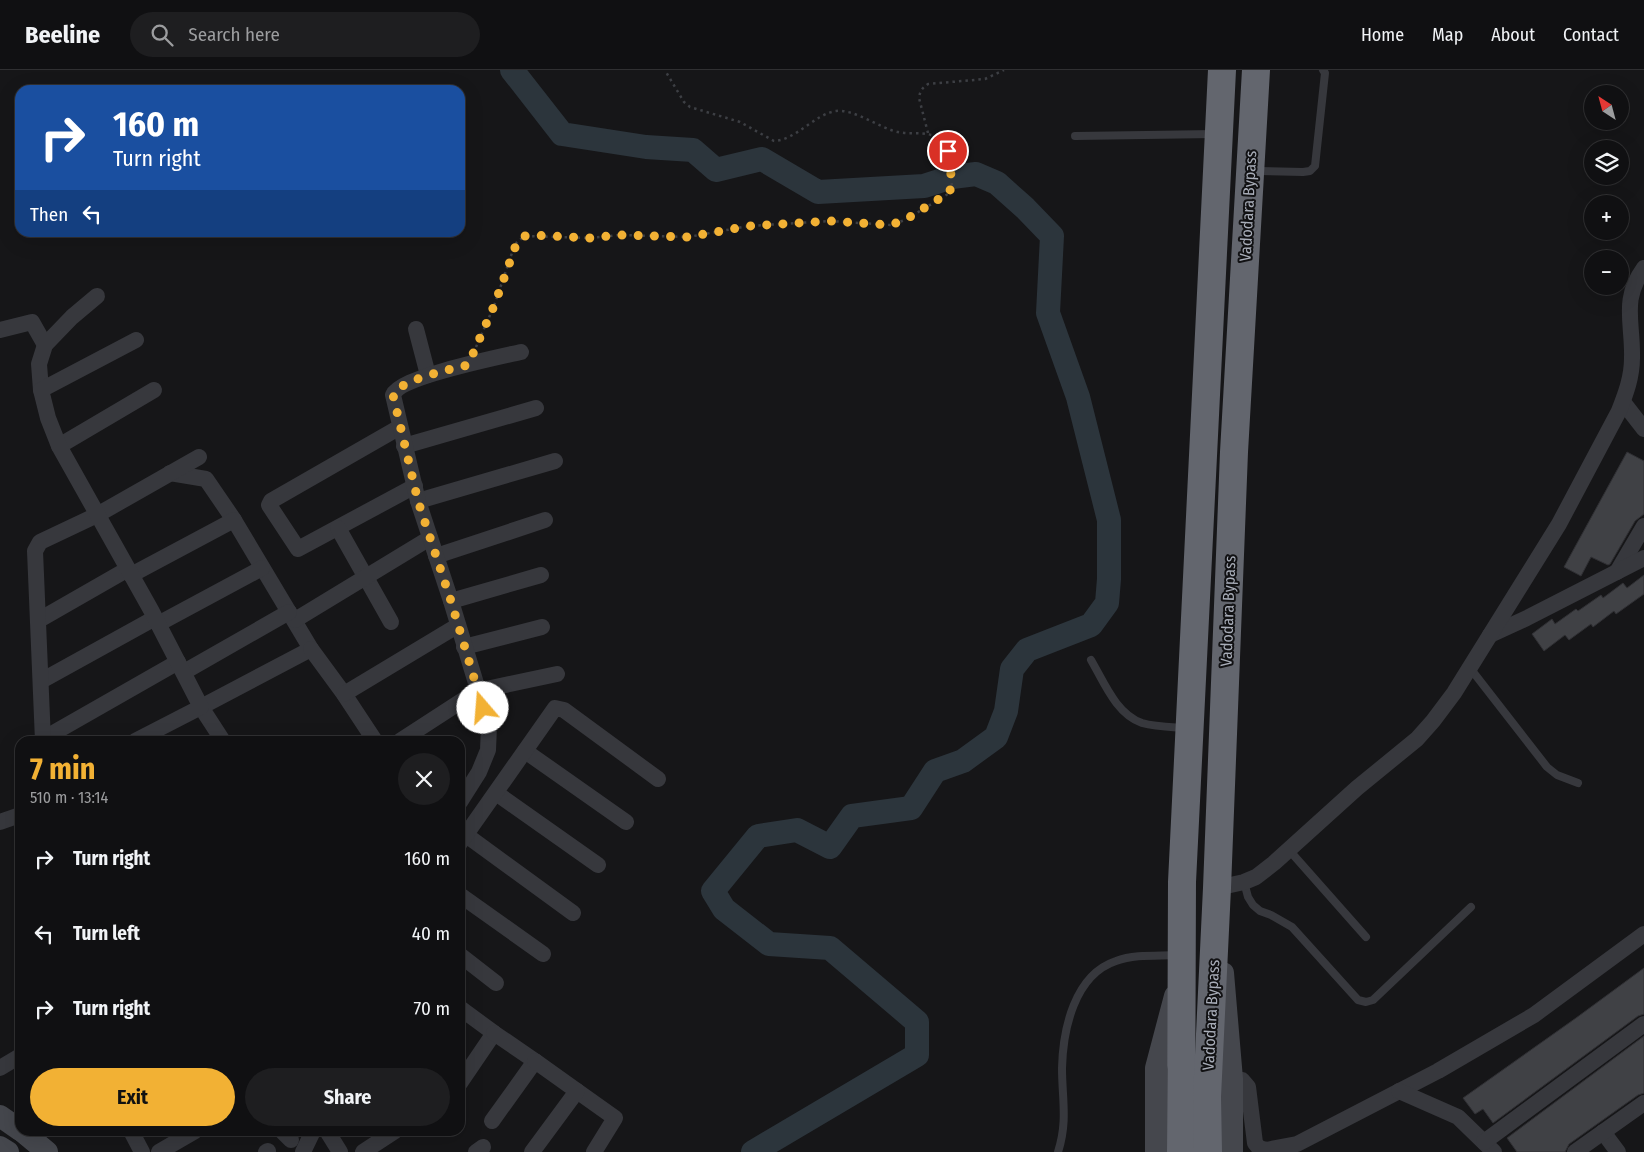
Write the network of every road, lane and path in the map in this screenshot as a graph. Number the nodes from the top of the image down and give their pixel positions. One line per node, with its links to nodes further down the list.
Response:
1 (1004, 70): 6 (path)
2 (1222, 70): 7 (highway, Vadodara Bypass)
3 (1256, 70): 9 (highway, Vadodara Bypass)
4 (1323, 70): 9 (lane)
5 (666, 72): 6 (path)
6 (928, 133): 17 (path)
7 (1219, 134): 8 (lane); 63 (highway, Vadodara Bypass)
8 (1075, 136)
9 (1250, 171): 83 (highway, Vadodara Bypass)
10 (1644, 268): 19 (street)
11 (97, 296): 15 (street)
12 (416, 329): 18 (street)
13 (0, 330): 15 (street)
14 (136, 340): 20 (street)
15 (45, 344): 20 (street)
16 (521, 352): 17 (street)
17 (468, 365): 18 (street)
18 (428, 376): 24 (street)
19 (1637, 381): 22 (street)
20 (42, 390): 26 (street)
21 (154, 390): 26 (street)
22 (1623, 402): 25 (street); 52 (street)
23 (536, 408): 27 (street)
24 (400, 427): 27 (street); 36 (street)
25 (1644, 429)
26 (58, 446): 32 (street)
27 (404, 446): 31 (street)
28 (199, 457): 30 (street)
29 (555, 461): 31 (street)
30 (170, 473): 32 (street); 33 (street)
31 (416, 493): 36 (street); 37 (street)
32 (97, 514): 41 (street); 47 (street)
33 (234, 520): 40 (street); 41 (street)
34 (545, 520): 38 (street)
35 (1644, 526): 42 (street)
36 (338, 528): 44 (street)
37 (430, 538): 38 (street); 44 (street)
38 (436, 556): 45 (street)
39 (1644, 558): 42 (street)
40 (262, 568): 46 (street); 48 (street)
41 (129, 572): 47 (street); 48 (street)
42 (1617, 572): 52 (street)
43 (541, 575): 45 (street)
44 (365, 576): 46 (street); 49 (street)
45 (451, 601): 50 (street)
46 (292, 616): 54 (street); 56 (street)
47 (38, 620): 59 (street)
48 (157, 621): 56 (street); 59 (street)
49 (391, 622)
50 (457, 626): 53 (street); 61 (street)
51 (542, 626): 53 (street)
52 (1490, 635): 57 (street)
53 (464, 647): 60 (street)
54 (311, 649): 61 (street); 62 (street)
55 (1091, 660): 63 (lane)
56 (181, 667): 62 (street); 65 (street)
57 (1470, 668): 72 (lane); 80 (street)
58 (557, 674): 60 (street)
59 (41, 681): 64 (street)
60 (477, 691): 69 (street); 74 (street)
61 (344, 694): 68 (street)
62 (201, 707): 66 (street); 67 (street)
63 (1189, 728): 91 (highway, Vadodara Bypass)
64 (43, 736)
65 (51, 736)
66 (145, 736)
67 (220, 736)
68 (371, 736)
69 (408, 736)
70 (524, 751): 71 (street); 73 (street); 77 (street)
71 (658, 779)
72 (1578, 783)
73 (496, 793): 78 (street); 81 (street)
74 (465, 794)
75 (15, 819): 76 (street)
76 (0, 822)
77 (626, 822)
78 (465, 836)
79 (465, 840): 86 (street)
80 (1289, 850): 82 (street); 88 (lane)
81 (598, 865)
82 (1244, 882): 83 (street); 85 (lane)
83 (1217, 894): 100 (street); 129 (highway, Vadodara Bypass)
84 (465, 899): 89 (street)
85 (1471, 907)
86 (573, 912)
87 (1644, 934): 102 (street)
88 (1366, 937)
89 (543, 954)
90 (465, 959): 92 (street)
91 (1182, 964): 126 (lane); 127 (street); 128 (highway, Vadodara Bypass)
92 (496, 983)
93 (465, 1012): 95 (street)
94 (1644, 1024): 115 (street)
95 (494, 1033): 97 (street); 99 (street)
96 (15, 1059): 98 (street)
97 (535, 1061): 101 (street); 105 (street)
98 (0, 1068)
99 (465, 1076)
100 (1232, 1079): 116 (street); 130 (street)
101 (577, 1091): 124 (street); 125 (street)
102 (1400, 1091): 115 (street); 116 (street)
103 (1644, 1103): 107 (street)
104 (0, 1116): 106 (street)
105 (492, 1121)
106 (15, 1127)
107 (1603, 1132): 131 (street); 132 (street)
108 (27, 1136): 118 (street)
109 (134, 1136): 119 (street)
110 (186, 1136): 120 (street)
111 (310, 1136): 121 (street)
112 (330, 1136): 122 (street)
113 (387, 1136): 123 (street)
114 (0, 1147): 117 (street)
115 (1489, 1147)
116 (1281, 1150)
117 (8, 1152)
118 (47, 1152)
119 (142, 1152)
120 (158, 1152)
121 (302, 1152)
122 (340, 1152)
123 (363, 1152)
124 (532, 1152)
125 (594, 1152)
126 (1058, 1152)
127 (1156, 1152)
128 (1182, 1152)
129 (1208, 1152)
130 (1232, 1152)
131 (1575, 1152)
132 (1618, 1152)

